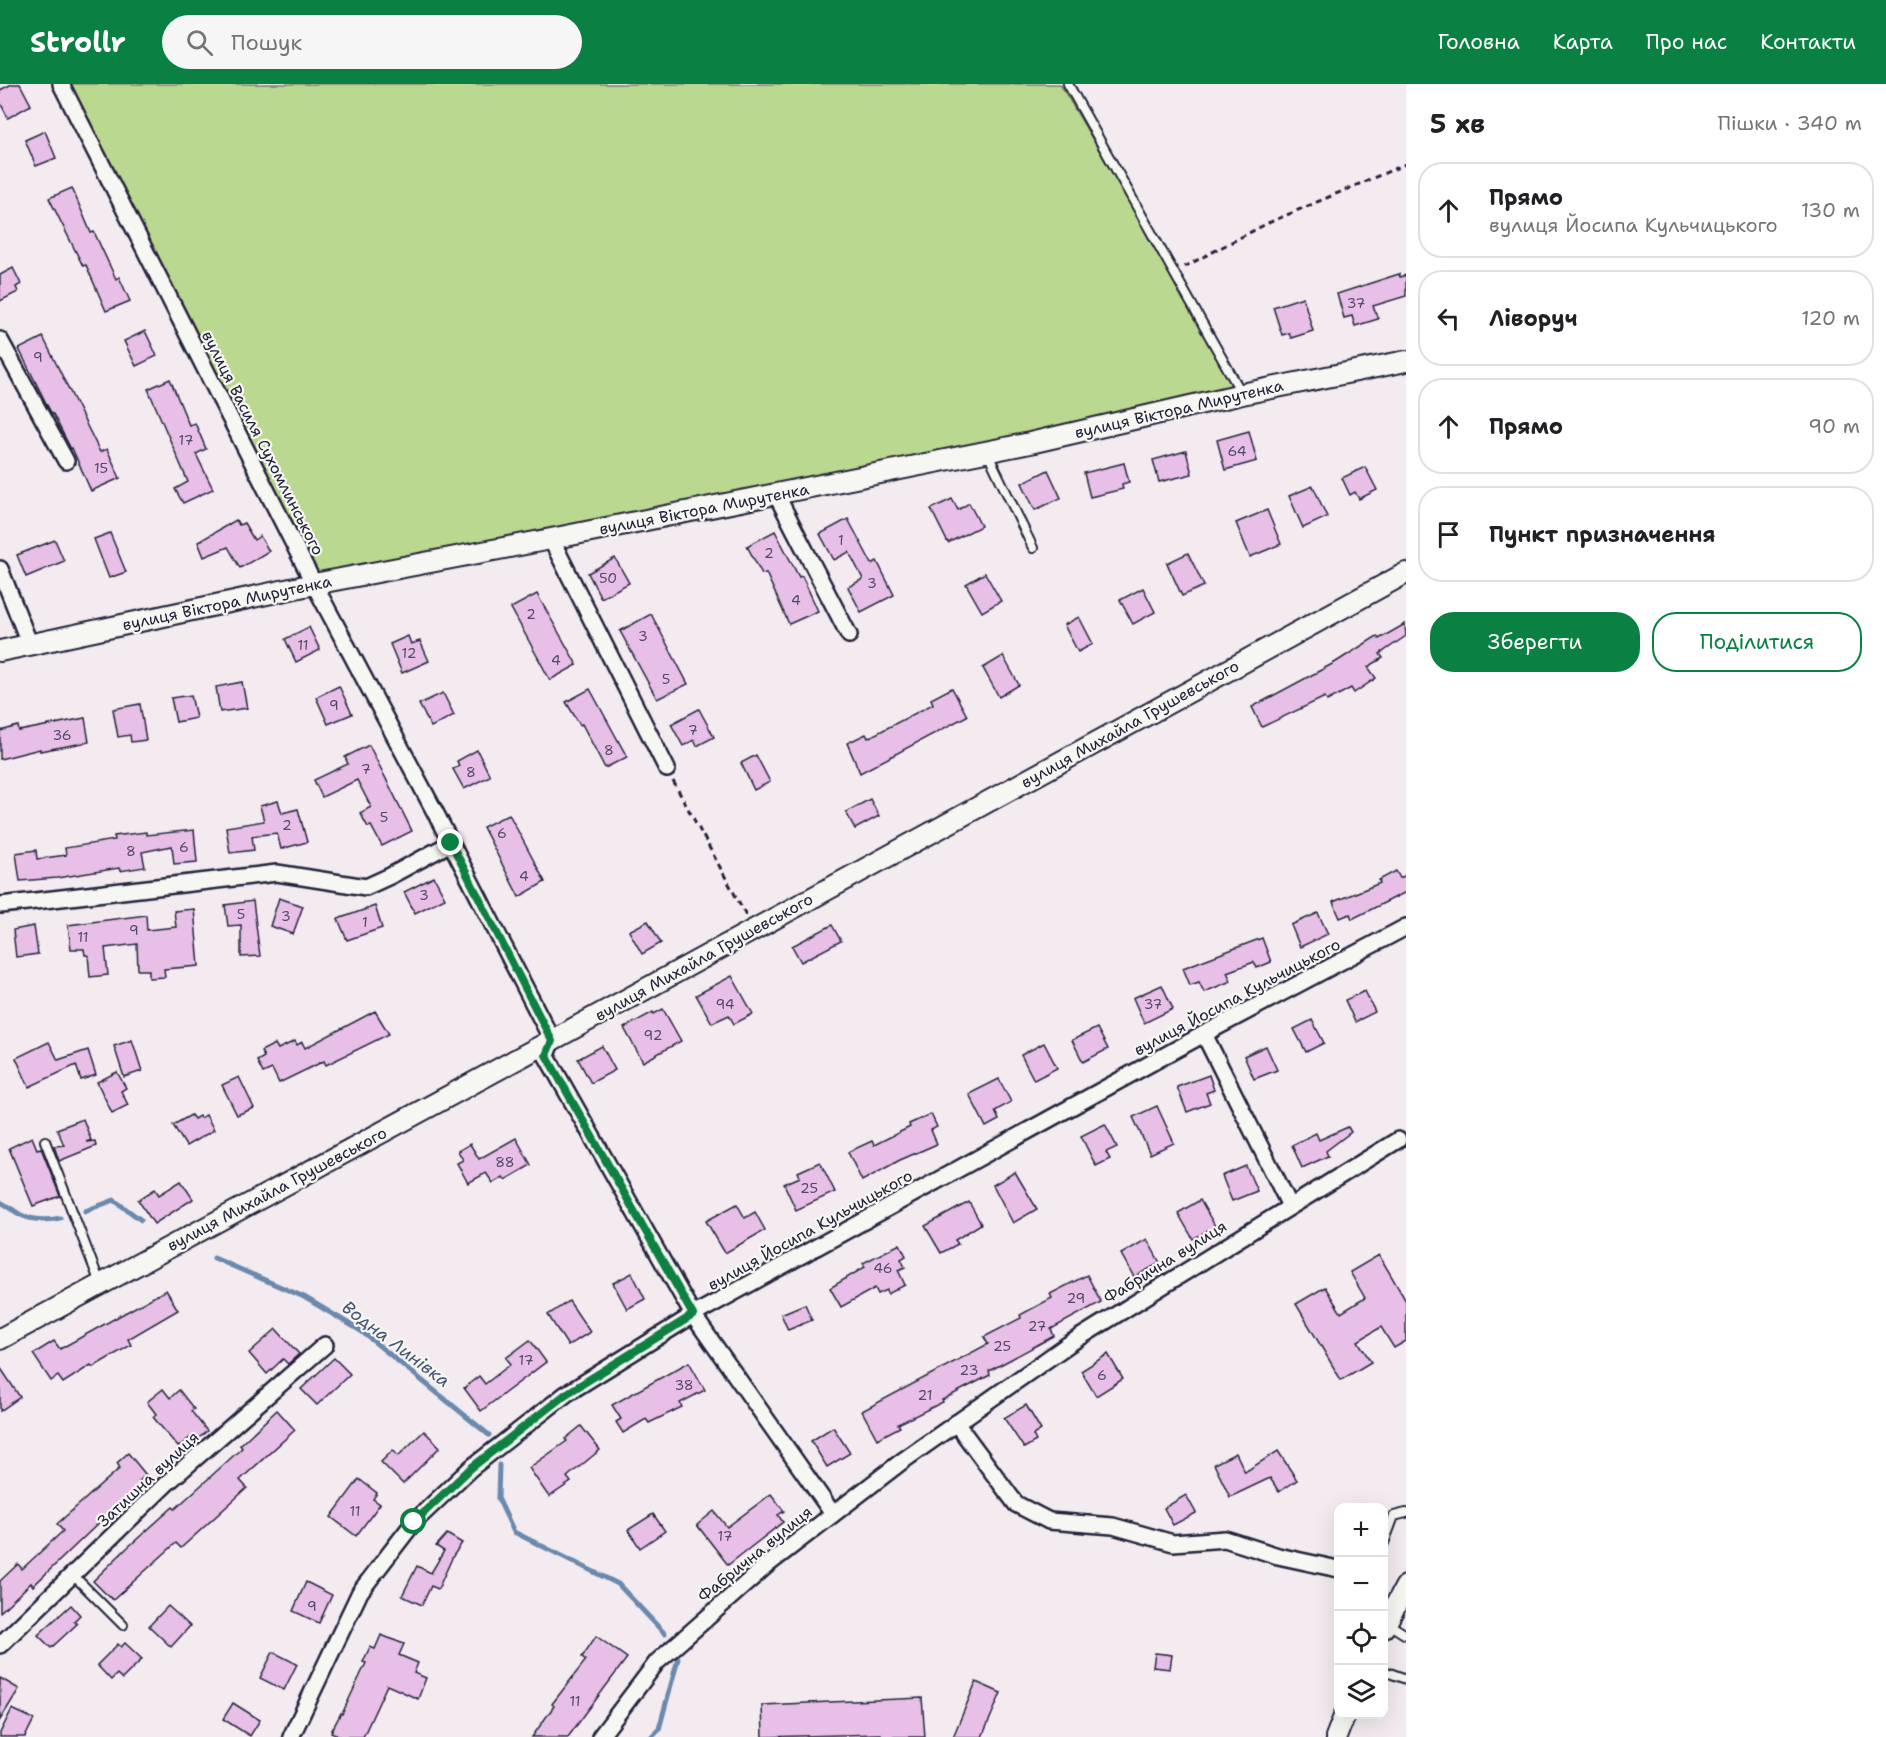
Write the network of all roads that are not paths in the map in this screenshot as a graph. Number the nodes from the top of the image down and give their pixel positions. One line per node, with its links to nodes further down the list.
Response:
1 (61, 84): 13 (street, вулиця Василя Сухомлинського)
2 (1068, 84): 5 (lane)
3 (0, 340): 7 (street)
4 (1406, 361): 5 (street, вулиця Віктора Мирутенка)
5 (1242, 394): 6 (street, вулиця Віктора Мирутенка)
6 (987, 452): 8 (street, вулиця Віктора Мирутенка); 10 (lane)
7 (66, 461)
8 (776, 494): 9 (street, вулиця Віктора Мирутенка); 14 (street)
9 (551, 539): 13 (street, вулиця Віктора Мирутенка); 17 (street)
10 (1033, 548)
11 (0, 568): 15 (street)
12 (1406, 573): 22 (street, вулиця Михайла Грушевського)
13 (314, 585): 15 (street, вулиця Віктора Мирутенка); 18 (street, вулиця Василя Сухомлинського)
14 (849, 635)
15 (30, 645): 16 (street, вулиця Віктора Мирутенка)
16 (0, 651)
17 (667, 769)
18 (451, 843): 19 (street); 22 (street, вулиця Василя Сухомлинського)
19 (1, 905)
20 (1406, 927): 21 (street, вулиця Йосипа Кульчицького)
21 (1204, 1034): 25 (street); 27 (street, вулиця Йосипа Кульчицького)
22 (552, 1041): 26 (street, вулиця Михайла Грушевського); 27 (street)
23 (1402, 1138): 25 (street, Фабрична вулиця)
24 (45, 1141): 26 (lane)
25 (1290, 1206): 30 (street, Фабрична вулиця)
26 (101, 1284): 28 (street, вулиця Михайла Грушевського)
27 (693, 1315): 32 (street); 45 (street, вулиця Йосипа Кульчицького)
28 (0, 1339)
29 (325, 1345): 35 (street, Затишна вулиця)
30 (956, 1423): 32 (street, Фабрична вулиця); 34 (street)
31 (1406, 1513): 33 (lane)
32 (833, 1514): 46 (street, Фабрична вулиця)
33 (1388, 1531)
34 (1334, 1568)
35 (73, 1575): 38 (lane); 41 (street, Затишна вулиця)
36 (1406, 1586): 37 (street)
37 (1388, 1619)
38 (123, 1625)
39 (1388, 1626): 40 (lane)
40 (1406, 1635)
41 (0, 1646)
42 (1388, 1673): 43 (lane)
43 (1406, 1679)
44 (1343, 1719): 47 (street)
45 (291, 1737)
46 (600, 1737)
47 (1336, 1737)

